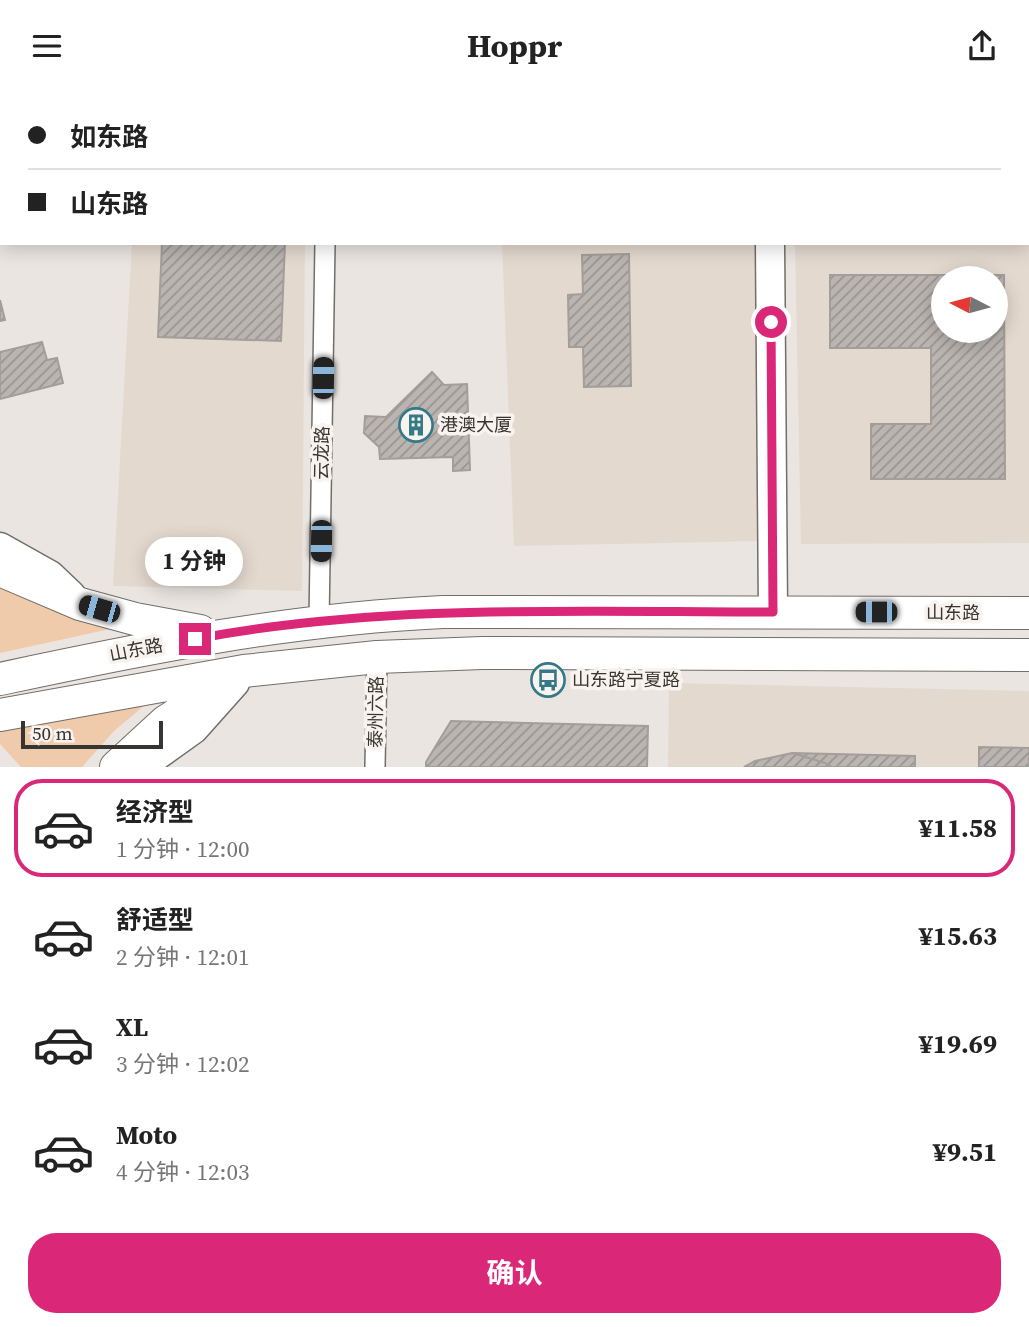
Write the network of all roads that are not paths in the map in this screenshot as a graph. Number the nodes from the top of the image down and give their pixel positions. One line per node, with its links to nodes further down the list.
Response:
1 (325, 245): 8 (street, 云龙路)
2 (771, 245): 6 (street)
3 (0, 547): 5 (street)
4 (0, 570): 5 (main road)
5 (80, 604): 9 (main road)
6 (773, 612): 7 (main road, 山东路); 8 (main road, 山东路)
7 (1029, 613)
8 (319, 622): 9 (main road, 山东路)
9 (219, 634): 13 (main road, 山东路)
10 (1029, 655): 11 (main road)
11 (377, 657): 12 (main road); 17 (street, 泰州六路)
12 (244, 671): 14 (main road); 15 (main road); 16 (street)
13 (0, 679)
14 (0, 715)
15 (116, 767)
16 (141, 767)
17 (375, 767)

